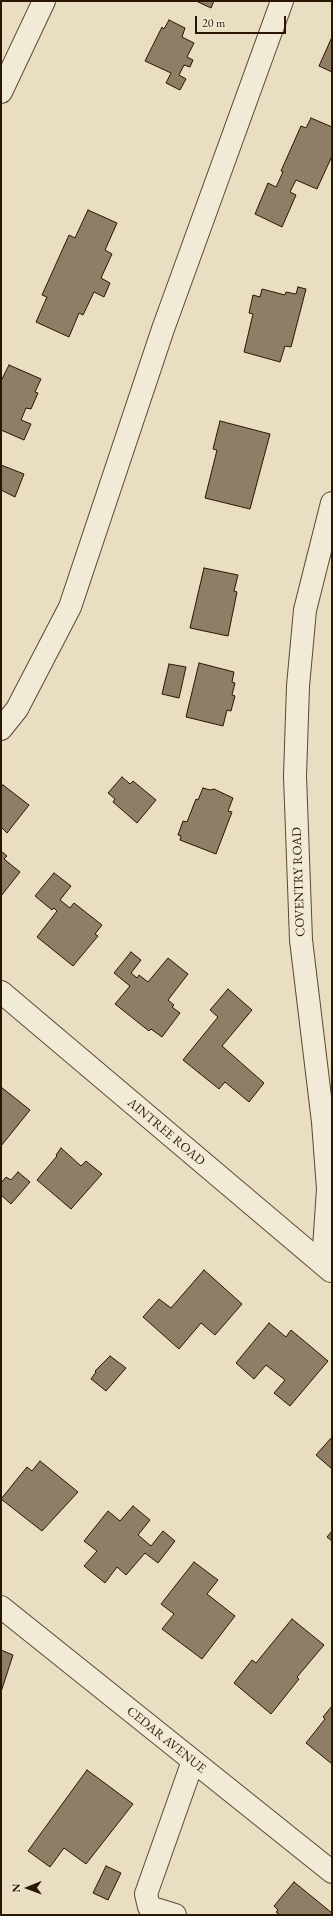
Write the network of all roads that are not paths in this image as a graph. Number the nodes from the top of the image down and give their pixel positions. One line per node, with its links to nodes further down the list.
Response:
1 (44, 1): 3 (street)
2 (282, 1): 5 (street)
3 (1, 92)
4 (332, 503): 7 (street, COVENTRY ROAD)
5 (1, 729)
6 (1, 992): 7 (street, AINTREE ROAD)
7 (327, 1267)
8 (1, 1607): 9 (street, CEDAR AVENUE)
9 (193, 1761): 10 (street, CEDAR AVENUE); 11 (street)
10 (332, 1872)
11 (175, 1915)

